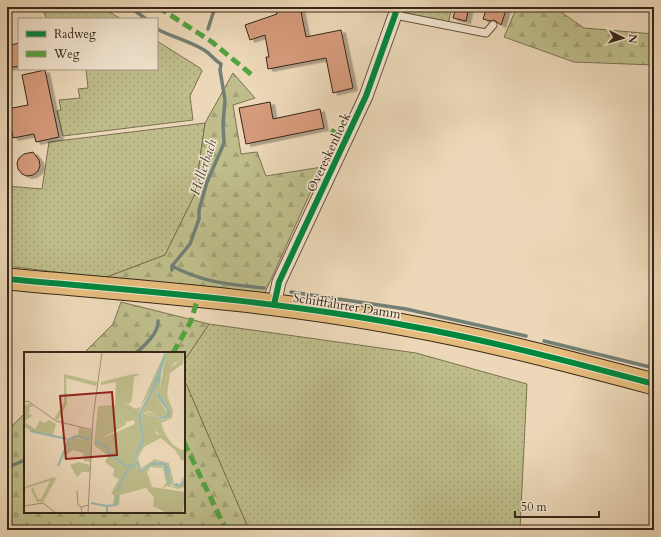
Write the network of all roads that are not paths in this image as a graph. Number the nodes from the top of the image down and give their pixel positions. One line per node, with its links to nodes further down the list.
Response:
1 (396, 11): 2 (lane); 4 (street, Overeskenhoek)
2 (493, 25)
3 (7, 279): 4 (main road, Schifffahrter Damm)
4 (274, 305): 5 (main road, Schifffahrter Damm)
5 (654, 384)

